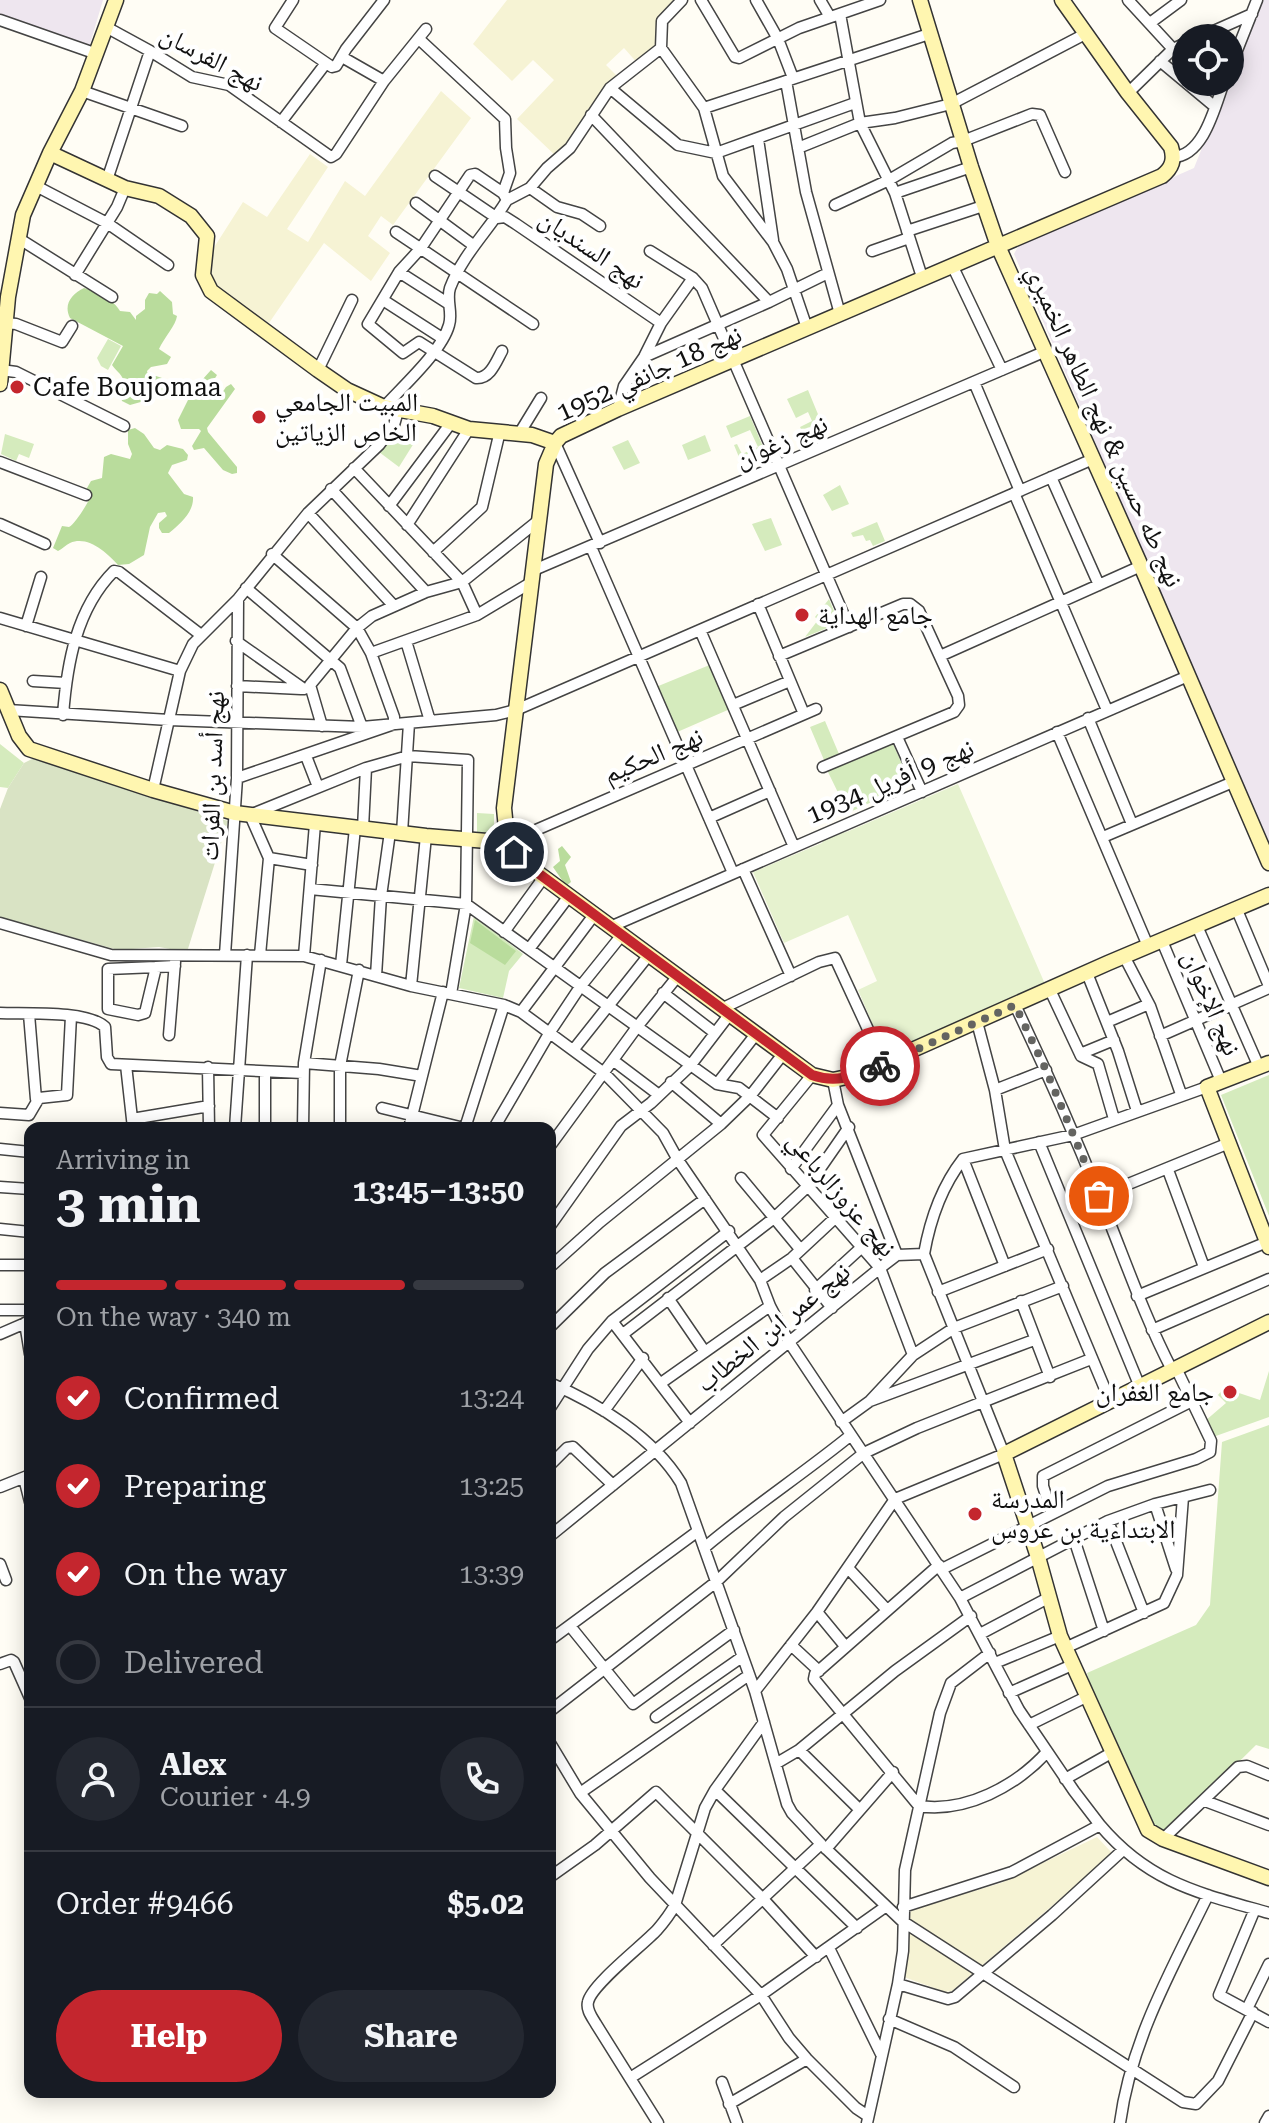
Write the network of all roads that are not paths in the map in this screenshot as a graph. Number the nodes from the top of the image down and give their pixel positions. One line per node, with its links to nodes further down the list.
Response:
1 (116, 0): 19 (street)
2 (293, 0): 34 (street)
3 (384, 0): 31 (street)
4 (682, 0): 26 (street)
5 (701, 0): 25 (street)
6 (756, 0): 25 (street)
7 (820, 0): 15 (street)
8 (880, 0): 15 (street)
9 (920, 0): 22 (street, نهج طه حسين & نهج الطاهر الخميري)
10 (1062, 0): 21 (street)
11 (1128, 0): 17 (street)
12 (1181, 0): 17 (street)
13 (1257, 0): 14 (street)
14 (1252, 14): 18 (street); 23 (street)
15 (835, 16): 25 (street); 32 (street)
16 (0, 20): 30 (street)
17 (1150, 23): 27 (street)
18 (1230, 24)
19 (106, 27): 29 (street, نهج الفرسان); 30 (street)
20 (426, 29): 24 (street, نهج الفرسان)
21 (1087, 33): 39 (street); 42 (street)
22 (929, 34): 32 (street); 42 (street, نهج طه حسين & نهج الطاهر الخميري)
23 (1244, 34)
24 (419, 39): 36 (street, نهج الفرسان); 67 (street)
25 (778, 39): 35 (street)
26 (661, 48): 37 (street); 45 (street)
27 (1172, 48)
28 (1172, 50): 33 (street)
29 (150, 51): 44 (street); 47 (street, نهج الفرسان)
30 (97, 54): 38 (street)
31 (342, 57): 34 (street); 36 (street)
32 (848, 59): 35 (street); 41 (street)
33 (1160, 61): 39 (street); 43 (street)
34 (326, 63): 47 (street)
35 (790, 79): 45 (street); 49 (street)
36 (384, 81): 47 (street, نهج الفرسان)
37 (610, 88): 46 (street); 55 (street)
38 (82, 91): 44 (street); 54 (street)
39 (1128, 93): 56 (street)
40 (1218, 96): 43 (street)
41 (855, 103): 48 (street); 49 (street)
42 (951, 104): 48 (street); 52 (street, نهج طه حسين & نهج الطاهر الخميري)
43 (1214, 106): 56 (street)
44 (131, 107): 50 (street); 60 (street)
45 (704, 108): 55 (street)
46 (591, 115): 64 (street); 96 (street)
47 (281, 122)
48 (860, 123): 53 (street); 61 (street)
49 (793, 125): 51 (street); 53 (street)
50 (182, 126)
51 (758, 139): 55 (street); 78 (street)
52 (963, 141): 57 (street, نهج طه حسين & نهج الطاهر الخميري); 58 (street); 61 (street)
53 (798, 148): 88 (street)
54 (50, 153): 60 (street); 62 (street)
55 (716, 153): 78 (street)
56 (1173, 157): 80 (street, نهج 18 جانفي 1952)
57 (971, 167): 66 (street); 70 (street, نهج طه حسين & نهج الطاهر الخميري)
58 (1065, 172)
59 (435, 176): 65 (street, نهج السنديان)
60 (107, 180): 63 (street)
61 (889, 180): 66 (street); 69 (street)
62 (36, 186): 73 (street); 77 (street)
63 (125, 188): 73 (street); 111 (street)
64 (530, 188): 67 (street); 74 (street)
65 (458, 192): 67 (street); 71 (street, نهج السنديان); 72 (street)
66 (895, 193): 76 (street)
67 (505, 197): 71 (street)
68 (416, 203): 72 (street)
69 (835, 205)
70 (983, 206): 76 (street); 80 (street, نهج طه حسين & نهج الطاهر الخميري)
71 (497, 218): 79 (street); 100 (street, نهج السنديان)
72 (439, 220): 79 (street); 81 (street)
73 (107, 223): 84 (street); 89 (street)
74 (600, 226)
75 (396, 232): 81 (street)
76 (908, 234): 83 (street); 90 (street)
77 (18, 238): 89 (street); 99 (street)
78 (773, 242): 92 (street)
79 (473, 245): 87 (street)
80 (998, 246): 85 (street, نهج 18 جانفي 1952); 107 (street, نهج طه حسين & نهج الطاهر الخميري)
81 (421, 248): 86 (street); 87 (street)
82 (650, 251): 91 (street)
83 (872, 251)
84 (168, 265)
85 (952, 265): 90 (street, نهج 18 جانفي 1952); 112 (street)
86 (399, 272): 95 (street); 97 (street)
87 (459, 273): 97 (street); 102 (street)
88 (828, 273): 92 (street); 98 (street)
89 (75, 275): 93 (street)
90 (922, 277): 98 (street, نهج 18 جانفي 1952)
91 (693, 278): 100 (street); 101 (street)
92 (794, 290): 96 (street); 104 (street)
93 (112, 297)
94 (352, 300): 111 (street)
95 (383, 300): 105 (street); 108 (street)
96 (769, 302): 101 (street)
97 (449, 304): 105 (street)
98 (840, 314): 104 (street, نهج 18 جانفي 1952)
99 (5, 323): 103 (street); 113 (street)
100 (661, 323): 109 (street)
101 (718, 323): 109 (street); 110 (street)
102 (533, 324)
103 (72, 326)
104 (807, 328): 110 (street, نهج 18 جانفي 1952)
105 (442, 338): 108 (street)
106 (502, 351): 108 (street)
107 (1046, 351): 112 (street, نهج زغوان); 124 (street, نهج طه حسين & نهج الطاهر الخميري)
108 (433, 352): 116 (street)
109 (644, 357): 117 (street)
110 (734, 361): 117 (street, نهج 18 جانفي 1952); 126 (street)
111 (318, 370): 116 (street)
112 (1002, 370): 114 (street, نهج زغوان)
113 (1, 377): 119 (street)
114 (974, 382): 126 (street, نهج زغوان); 130 (street)
115 (541, 398): 122 (street)
116 (391, 409): 118 (street); 127 (street)
117 (618, 409): 123 (street, نهج 18 جانفي 1952)
118 (451, 423): 120 (street); 132 (street)
119 (124, 426)
120 (469, 429): 121 (street); 136 (street)
121 (500, 431): 122 (street); 139 (street)
122 (519, 434): 123 (street)
123 (555, 443): 134 (street, نهج 18 جانفي 1952); 138 (street)
124 (1093, 459): 128 (street); 141 (street, نهج طه حسين & نهج الطاهر الخميري)
125 (0, 462): 131 (street)
126 (781, 465): 138 (street, نهج زغوان); 142 (street)
127 (354, 468): 129 (street); 132 (street)
128 (1051, 477): 130 (street); 146 (street)
129 (331, 489): 133 (street); 148 (street)
130 (1017, 492): 142 (street); 150 (street)
131 (86, 495)
132 (389, 506): 136 (street)
133 (308, 513): 140 (street); 152 (street)
134 (539, 520): 143 (street, نهج 18 جانفي 1952); 145 (street)
135 (0, 524): 137 (street)
136 (407, 525): 139 (street)
137 (45, 544)
138 (596, 545): 143 (street, نهج زغوان); 164 (street)
139 (433, 552): 145 (street)
140 (272, 554): 147 (street); 157 (street)
141 (1141, 566): 146 (street); 169 (street, نهج طه حسين & نهج الطاهر الخميري)
142 (828, 574): 151 (street); 156 (street)
143 (533, 576): 153 (street, نهج زغوان); 179 (street, نهج 18 جانفي 1952)
144 (41, 577): 155 (street)
145 (462, 582): 148 (street); 153 (street)
146 (1099, 585): 150 (street)
147 (246, 588): 149 (street); 167 (street)
148 (426, 592): 152 (street)
149 (238, 599): 159 (street); 161 (street, نهج أسد بن الفرات)
150 (1061, 602): 166 (street); 180 (street)
151 (758, 604): 158 (street); 165 (street)
152 (393, 605): 157 (street)
153 (477, 615): 162 (street, نهج زغوان)
154 (0, 618): 155 (street)
155 (26, 626): 160 (street)
156 (849, 627): 165 (street); 166 (street)
157 (357, 628): 163 (street); 167 (street)
158 (700, 630): 164 (street); 176 (street)
159 (201, 635): 160 (street); 168 (street)
160 (76, 641): 168 (street); 172 (street)
161 (236, 641): 173 (street, نهج أسد بن الفرات); 174 (street)
162 (406, 641): 163 (street, نهج زغوان); 185 (street)
163 (371, 653): 188 (street)
164 (639, 656): 179 (street); 196 (street)
165 (779, 656): 171 (street)
166 (940, 656): 192 (street)
167 (331, 660): 174 (street); 190 (street)
168 (180, 671): 184 (street)
169 (1188, 676): 180 (street, نهج 9 أفريل 1934); 200 (street, نهج طه حسين & نهج الطاهر الخميري)
170 (33, 681): 172 (street)
171 (790, 681): 176 (street); 181 (street)
172 (66, 683): 182 (street)
173 (237, 686): 174 (street); 186 (street, نهج أسد بن الفرات)
174 (307, 689): 189 (street)
175 (0, 690): 178 (street)
176 (733, 705): 193 (street)
177 (816, 709): 181 (street, نهج الحكيم)
178 (8, 710): 182 (street); 202 (street)
179 (516, 710): 185 (street); 213 (street, نهج 18 جانفي 1952)
180 (1107, 710): 183 (street, نهج 9 أفريل 1934)
181 (804, 714): 193 (street, نهج الحكيم)
182 (63, 715): 184 (street)
183 (1088, 718): 191 (street, نهج 9 أفريل 1934); 208 (street)
184 (169, 720): 186 (street); 202 (street)
185 (430, 721): 187 (street)
186 (238, 723): 189 (street); 199 (street, نهج أسد بن الفرات)
187 (409, 723): 188 (street); 195 (street)
188 (394, 724): 190 (street); 194 (street)
189 (322, 726): 190 (street)
190 (362, 727)
191 (1057, 732): 204 (street, نهج 9 أفريل 1934); 212 (street, نهج الإخوان)
192 (897, 737): 197 (street); 204 (street)
193 (747, 738): 196 (street, نهج الحكيم); 203 (street)
194 (306, 756): 199 (street); 201 (street)
195 (408, 756): 198 (street); 210 (street); 214 (street)
196 (686, 765): 206 (street); 213 (street, نهج الحكيم)
197 (823, 767)
198 (366, 768): 201 (street); 209 (street)
199 (237, 778): 205 (street, نهج أسد بن الفرات)
200 (1233, 782): 208 (street); 217 (street, نهج طه حسين & نهج الطاهر الخميري)
201 (318, 787): 205 (street)
202 (153, 790): 205 (street)
203 (770, 791): 206 (street); 215 (street)
204 (922, 792): 215 (street, نهج 9 أفريل 1934)
205 (242, 814): 207 (street); 216 (street); 236 (street, نهج أسد بن الفرات)
206 (709, 818): 219 (street)
207 (315, 824): 209 (street); 218 (street)
208 (1132, 824): 212 (street)
209 (359, 828): 210 (street); 222 (street)
210 (396, 832): 211 (street); 224 (street)
211 (426, 836): 214 (street); 226 (street)
212 (1103, 837): 234 (street, نهج الإخوان)
213 (507, 839): 214 (street); 220 (street)
214 (468, 840): 227 (street)
215 (794, 847): 219 (street, نهج 9 أفريل 1934)
216 (269, 858): 218 (street); 238 (street)
217 (1269, 863)
218 (312, 865): 221 (street)
219 (738, 871): 232 (street, نهج 9 أفريل 1934); 250 (street)
220 (544, 877): 225 (street); 233 (street)
221 (310, 889): 222 (street); 239 (street)
222 (348, 892): 224 (street); 244 (street)
223 (1269, 895): 228 (street)
224 (381, 896): 226 (street); 249 (street)
225 (569, 896): 229 (street); 235 (street)
226 (420, 900): 227 (street); 252 (street)
227 (466, 904): 233 (street); 256 (street)
228 (1237, 910): 231 (street); 254 (street)
229 (594, 915): 232 (street); 246 (street)
230 (0, 923): 243 (street)
231 (1197, 926): 234 (street); 261 (street)
232 (615, 931): 240 (street); 253 (street)
233 (504, 932): 235 (street)
234 (1155, 944): 241 (street); 270 (street, نهج الإخوان)
235 (529, 949): 246 (street)
236 (225, 955): 237 (street); 243 (street)
237 (247, 955): 238 (street); 289 (street)
238 (260, 955): 239 (street)
239 (304, 956): 242 (street)
240 (648, 956): 251 (street); 262 (street)
241 (1124, 956): 248 (street); 258 (street)
242 (321, 960): 244 (street); 288 (street)
243 (175, 961): 245 (street); 275 (street)
244 (341, 965): 247 (street)
245 (156, 967): 245 (street)
246 (554, 968): 253 (street); 263 (street)
247 (359, 970): 249 (street); 285 (street)
248 (1087, 973): 255 (street); 269 (street)
249 (376, 976): 252 (street)
250 (791, 976): 264 (street); 282 (street)
251 (677, 977): 257 (street); 264 (street)
252 (411, 986): 256 (street)
253 (580, 987): 262 (street); 272 (street)
254 (1269, 987): 261 (street)
255 (1050, 990): 260 (street); 280 (street)
256 (447, 993): 259 (street); 294 (street)
257 (663, 993): 271 (street); 273 (street)
258 (1149, 1004): 269 (street); 276 (street)
259 (504, 1005): 263 (street); 322 (street)
260 (1015, 1005): 268 (street); 290 (street)
261 (1232, 1005): 270 (street); 284 (street)
262 (608, 1007): 271 (street); 278 (street)
263 (521, 1012): 272 (street)
264 (725, 1012): 273 (street); 274 (street)
265 (0, 1013): 266 (street)
266 (29, 1014): 267 (street); 303 (street)
267 (71, 1016): 283 (street); 303 (street)
268 (977, 1022): 282 (street); 299 (street)
269 (1107, 1022): 277 (street)
270 (1196, 1022): 276 (street); 298 (street, نهج الإخوان)
271 (637, 1027): 281 (street); 286 (street)
272 (550, 1032): 278 (street); 323 (street)
273 (715, 1033): 286 (street)
274 (756, 1034): 279 (street); 297 (street)
275 (169, 1035)
276 (1160, 1036): 300 (street)
277 (1114, 1040): 280 (street); 308 (street)
278 (574, 1049): 292 (street)
279 (783, 1054): 293 (street); 302 (street)
280 (1080, 1054): 312 (street)
281 (614, 1061): 292 (street); 301 (street)
282 (884, 1064): 295 (street)
283 (126, 1065): 287 (street); 313 (street)
284 (1264, 1065): 298 (street)
285 (340, 1066): 288 (street); 294 (street); 319 (street)
286 (690, 1066): 296 (street); 297 (street)
287 (208, 1067): 289 (street); 305 (street)
288 (304, 1068): 291 (street); 318 (street)
289 (240, 1070): 291 (street); 316 (street)
290 (1046, 1070): 299 (street); 326 (street)
291 (265, 1072): 317 (street)
292 (604, 1073): 307 (street); 327 (street)
293 (812, 1075): 295 (street); 311 (street, نهج عزوزالرباعي)
294 (422, 1076): 310 (street)
295 (833, 1080): 304 (street)
296 (671, 1082): 301 (street); 324 (street)
297 (717, 1084): 302 (street)
298 (1214, 1084): 300 (street); 329 (street)
299 (995, 1090): 331 (street)
300 (1181, 1094): 308 (street)
301 (659, 1095): 307 (street)
302 (751, 1095): 311 (street); 324 (street)
303 (36, 1099): 309 (street)
304 (838, 1105): 325 (street); 335 (street)
305 (209, 1106): 314 (street); 315 (street)
306 (382, 1108): 310 (street)
307 (643, 1110): 334 (street); 343 (street)
308 (1137, 1111): 312 (street)
309 (0, 1113)
310 (412, 1115): 320 (street); 321 (street)
311 (778, 1118): 335 (street, نهج عزوزالرباعي)
312 (1114, 1119): 326 (street)
313 (132, 1122)
314 (137, 1122)
315 (209, 1122)
316 (236, 1122)
317 (265, 1122)
318 (303, 1122)
319 (340, 1122)
320 (410, 1122)
321 (440, 1122)
322 (466, 1122)
323 (498, 1122)
324 (721, 1124): 334 (street)
325 (849, 1127): 338 (street); 355 (street)
326 (1073, 1135): 328 (street); 341 (street)
327 (556, 1138)
328 (1039, 1142): 331 (street); 393 (street)
329 (1229, 1143): 336 (street); 349 (street)
330 (0, 1149): 332 (street)
331 (1005, 1150): 333 (street); 352 (street)
332 (24, 1151)
333 (963, 1159): 354 (street); 359 (street)
334 (678, 1160): 342 (street); 356 (street)
335 (791, 1169): 338 (street, نهج عزوزالرباعي)
336 (1168, 1170): 341 (street); 360 (street)
337 (741, 1178): 344 (street)
338 (808, 1186): 344 (street); 345 (street, نهج عزوزالرباعي)
339 (0, 1187): 340 (street)
340 (24, 1189)
341 (1099, 1196): 367 (street)
342 (705, 1199): 348 (street); 374 (street)
343 (556, 1218)
344 (774, 1218): 350 (street); 353 (street)
345 (835, 1218): 351 (street, نهج عزوزالرباعي); 353 (street)
346 (0, 1229): 347 (street)
347 (24, 1231)
348 (729, 1231): 350 (street); 375 (street)
349 (1268, 1244): 360 (street)
350 (739, 1247): 363 (street); 368 (street)
351 (862, 1247): 361 (street, نهج عزوزالرباعي); 365 (street)
352 (1048, 1249): 359 (street); 364 (street)
353 (796, 1254): 363 (street); 365 (street)
354 (924, 1254): 355 (street); 366 (street)
355 (897, 1255): 361 (street, نهج عمر ابن الخطاب)
356 (556, 1262)
357 (0, 1265): 358 (street)
358 (24, 1265)
359 (1005, 1266): 366 (street)
360 (1204, 1267): 367 (street)
361 (880, 1268): 371 (street, نهج عمر ابن الخطاب); 385 (street, نهج عزوزالرباعي)
362 (1269, 1279): 379 (street)
363 (760, 1280): 370 (street)
364 (1063, 1286): 369 (street); 387 (street)
365 (815, 1290): 371 (street)
366 (938, 1292): 378 (street)
367 (1137, 1296): 379 (street)
368 (668, 1298): 381 (street); 384 (street)
369 (1021, 1301): 378 (street); 382 (street)
370 (770, 1306): 383 (street); 384 (street)
371 (832, 1308): 383 (street, نهج عمر ابن الخطاب)
372 (0, 1310): 373 (street)
373 (24, 1310)
374 (556, 1321)
375 (612, 1321): 381 (street); 394 (street)
376 (1269, 1322): 389 (street)
377 (24, 1323): 380 (street)
378 (954, 1328): 385 (street); 388 (street)
379 (1152, 1330): 389 (street)
380 (0, 1334)
381 (623, 1334): 386 (street)
382 (1034, 1340): 388 (street); 390 (street)
383 (789, 1342): 401 (street); 402 (street, نهج عمر ابن الخطاب)
384 (705, 1352): 391 (street)
385 (913, 1355): 396 (street)
386 (643, 1358): 391 (street); 400 (street)
387 (1091, 1359): 390 (street); 397 (street)
388 (967, 1366): 396 (street); 399 (street)
389 (1174, 1369): 393 (street); 398 (street)
390 (1050, 1377): 399 (street)
391 (661, 1383): 402 (street)
392 (556, 1386): 394 (street)
393 (1140, 1387): 397 (street)
394 (563, 1389): 395 (street); 400 (street)
395 (556, 1399)
396 (870, 1401): 401 (street)
397 (1110, 1401): 406 (street)
398 (1192, 1401): 415 (street); 415 (street)
399 (982, 1403): 405 (street); 406 (street)
400 (604, 1411): 404 (street)
401 (841, 1422): 403 (street)
402 (690, 1423): 404 (street, نهج عمر ابن الخطاب)
403 (851, 1435): 405 (street); 421 (street)
404 (656, 1450): 409 (street, نهج عمر ابن الخطاب); 419 (street)
405 (864, 1453): 413 (street); 428 (street)
406 (1004, 1454): 413 (street); 417 (street)
407 (556, 1459): 409 (street)
408 (24, 1478): 410 (street)
409 (613, 1485): 418 (street, نهج عمر ابن الخطاب)
410 (0, 1487)
411 (1210, 1490): 412 (street)
412 (1183, 1497): 414 (street); 426 (street)
413 (895, 1499): 424 (street); 425 (street)
414 (1155, 1504): 416 (street); 426 (street)
415 (1052, 1514): 417 (street)
416 (1108, 1521): 420 (street); 433 (street)
417 (1027, 1527): 422 (street); 424 (street)
418 (556, 1531)
419 (698, 1531): 421 (street); 435 (street)
420 (1074, 1539): 422 (street); 437 (street)
421 (704, 1548): 428 (street)
422 (1038, 1557): 429 (street); 430 (street)
423 (0, 1564): 427 (street)
424 (940, 1567): 429 (street); 431 (street)
425 (848, 1568): 431 (street); 432 (street)
426 (1177, 1575): 433 (street)
427 (6, 1580)
428 (716, 1582): 436 (street); 447 (street)
429 (960, 1598): 434 (street)
430 (1048, 1598): 438 (street); 440 (street)
431 (887, 1610): 442 (street)
432 (817, 1612): 441 (street); 442 (street)
433 (1144, 1613): 437 (street)
434 (971, 1616): 438 (street); 455 (street)
435 (570, 1626): 439 (street); 447 (street)
436 (734, 1630): 443 (street); 447 (street)
437 (1104, 1631): 440 (street)
438 (980, 1634): 444 (street)
439 (556, 1636)
440 (1062, 1642): 444 (street); 446 (street)
441 (791, 1645): 448 (street); 451 (street)
442 (845, 1646): 448 (street)
443 (742, 1657): 449 (street); 456 (street)
444 (992, 1658): 452 (street); 470 (street)
445 (0, 1664): 450 (street)
446 (1072, 1665): 452 (street); 453 (street)
447 (606, 1669): 454 (street)
448 (819, 1671): 455 (street)
449 (749, 1675): 451 (street); 468 (street)
450 (24, 1684)
451 (755, 1691): 457 (street)
452 (1009, 1693): 458 (street)
453 (1088, 1696): 458 (street); 461 (street)
454 (556, 1706)
455 (844, 1713): 459 (street); 464 (street)
456 (656, 1717)
457 (764, 1722): 463 (street); 467 (street)
458 (1029, 1725): 460 (street)
459 (799, 1750): 463 (street); 471 (street)
460 (1047, 1752): 466 (street); 470 (street)
461 (1113, 1752): 466 (street); 476 (street)
462 (556, 1762): 468 (street)
463 (777, 1763): 477 (street)
464 (893, 1772): 470 (street); 471 (street)
465 (1269, 1775): 469 (street)
466 (1065, 1779): 472 (street)
467 (715, 1790): 475 (street); 479 (street)
468 (580, 1793): 474 (street)
469 (1205, 1801): 473 (street); 476 (street)
470 (919, 1806): 486 (street)
471 (860, 1810): 477 (street)
472 (1100, 1825): 478 (street); 486 (street)
473 (1269, 1825)
474 (611, 1830): 475 (street); 480 (street); 484 (street)
475 (697, 1834): 483 (street); 484 (street)
476 (1163, 1839): 481 (street)
477 (823, 1847): 479 (street); 485 (street)
478 (1123, 1850): 482 (street); 495 (street)
479 (795, 1867): 483 (street); 490 (street)
480 (556, 1872)
481 (1269, 1878)
482 (1208, 1895): 487 (street); 503 (street)
483 (764, 1900): 491 (street); 493 (street)
484 (675, 1905): 491 (street); 504 (street)
485 (885, 1907): 489 (street); 490 (street)
486 (903, 1907): 489 (street)
487 (1255, 1909): 488 (street); 498 (street)
488 (1269, 1913)
489 (902, 1921): 495 (street); 496 (street)
490 (857, 1928): 492 (street)
491 (713, 1945): 497 (street)
492 (829, 1948): 493 (street); 501 (street)
493 (816, 1957): 497 (street)
494 (1269, 1964): 498 (street)
495 (983, 1975): 496 (street); 503 (street)
496 (898, 1984): 499 (street)
497 (761, 1995): 502 (street); 504 (street)
498 (1250, 2011): 500 (street); 503 (street)
499 (889, 2019): 501 (street); 506 (street)
500 (1269, 2022)
501 (881, 2054): 509 (street)
502 (807, 2059): 507 (street); 509 (street)
503 (1131, 2069): 512 (street)
504 (630, 2078): 510 (street)
505 (722, 2082): 507 (street)
506 (1014, 2087)
507 (729, 2104): 511 (street)
508 (1269, 2116): 513 (street)
509 (867, 2119)
510 (658, 2123)
511 (737, 2123)
512 (1120, 2123)
513 (1265, 2123)

